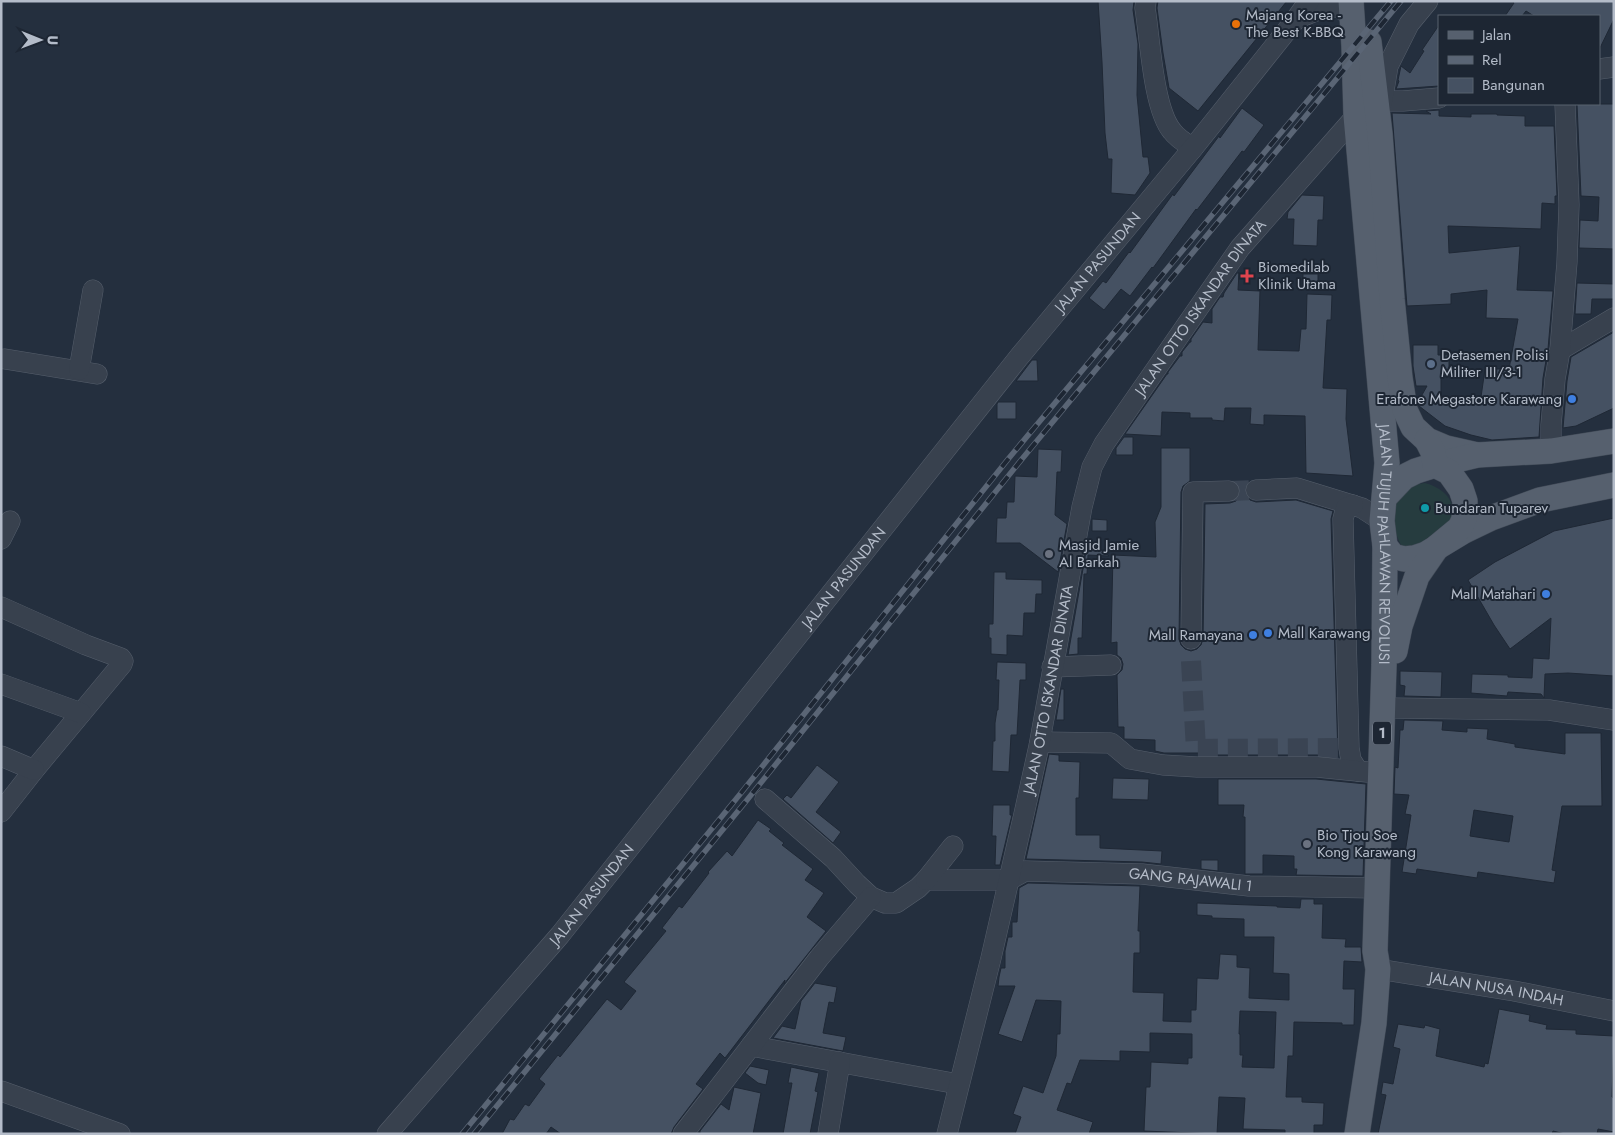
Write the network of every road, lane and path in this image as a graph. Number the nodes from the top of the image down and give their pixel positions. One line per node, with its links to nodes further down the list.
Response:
1 (1146, 1): 11 (street)
2 (1309, 1): 5 (street, JALAN PASUNDAN)
3 (1428, 1): 10 (street)
4 (1356, 7): 5 (street, JALAN PASUNDAN); 10 (main road, JALAN TUJUH PAHLAWAN REVOLUSI)
5 (1296, 19): 11 (street, JALAN PASUNDAN)
6 (1614, 67): 7 (street)
7 (1600, 69)
8 (1438, 98): 10 (street)
9 (1565, 105): 14 (street)
10 (1371, 106): 16 (main road, JALAN TUJUH PAHLAWAN REVOLUSI); 26 (main road, JALAN TUJUH PAHLAWAN REVOLUSI); 34 (street, JALAN OTTO ISKANDAR DINATA)
11 (1192, 148): 57 (street, JALAN PASUNDAN)
12 (93, 290): 15 (street)
13 (1614, 318): 14 (street)
14 (1560, 350): 18 (street)
15 (3, 362)
16 (1427, 440): 19 (main road, JALAN TUJUH PAHLAWAN REVOLUSI); 20 (main road)
17 (1614, 441): 18 (main road)
18 (1552, 451): 19 (main road)
19 (1477, 455): 20 (main road)
20 (1435, 464): 26 (main road); 30 (main road)
21 (1300, 484): 25 (street)
22 (1614, 485): 30 (main road, 1)
23 (1256, 490): 25 (street)
24 (1229, 491): 32 (street)
25 (1346, 503): 26 (street); 42 (street)
26 (1383, 509): 29 (main road, JALAN TUJUH PAHLAWAN REVOLUSI / 1)
27 (10, 521): 28 (street)
28 (1, 539)
29 (1385, 546): 30 (main road); 42 (main road, JALAN TUJUH PAHLAWAN REVOLUSI / 1)
30 (1437, 547): 36 (main road, JALAN TUJUH PAHLAWAN REVOLUSI / 1)
31 (1, 607): 37 (street)
32 (1191, 639)
33 (1111, 665): 34 (street)
34 (1052, 667): 39 (street, JALAN OTTO ISKANDAR DINATA)
35 (1, 684): 37 (street)
36 (1390, 708): 38 (street); 50 (main road, JALAN TUJUH PAHLAWAN REVOLUSI / 1)
37 (81, 713): 41 (street)
38 (1614, 720)
39 (1040, 742): 42 (street); 47 (street, JALAN OTTO ISKANDAR DINATA)
40 (1, 756): 41 (street)
41 (34, 770): 44 (street)
42 (1368, 771): 48 (main road, JALAN TUJUH PAHLAWAN REVOLUSI / 1)
43 (765, 799): 49 (street)
44 (1, 812)
45 (954, 846): 46 (street)
46 (926, 880): 47 (street); 49 (street)
47 (1009, 880): 48 (street, GANG RAJAWALI 1); 54 (street, JALAN OTTO ISKANDAR DINATA)
48 (1376, 888): 50 (main road, JALAN TUJUH PAHLAWAN REVOLUSI / 1)
49 (871, 897): 52 (street)
50 (1378, 969): 51 (street, JALAN NUSA INDAH); 61 (main road, JALAN TUJUH PAHLAWAN REVOLUSI / 1)
51 (1614, 1011)
52 (751, 1046): 53 (street); 58 (street)
53 (840, 1062): 54 (street); 59 (street)
54 (958, 1084): 60 (street, JALAN OTTO ISKANDAR DINATA)
55 (1, 1092): 56 (street)
56 (120, 1134)
57 (387, 1134)
58 (683, 1134)
59 (828, 1134)
60 (947, 1134)
61 (1357, 1134)

